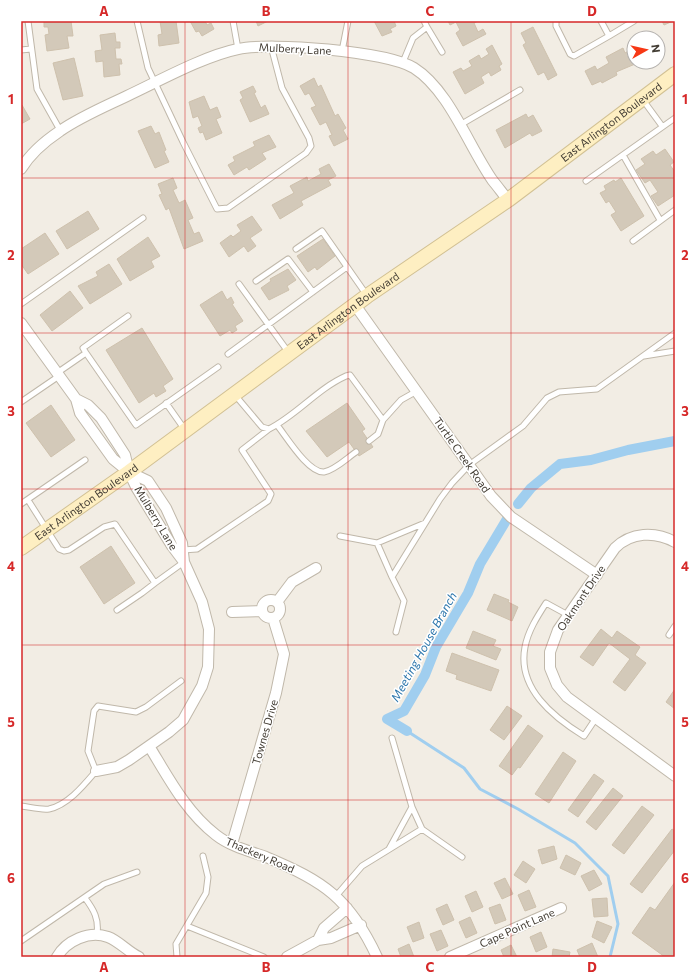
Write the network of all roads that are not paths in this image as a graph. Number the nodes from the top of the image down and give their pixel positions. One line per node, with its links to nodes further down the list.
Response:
1 (28, 21): 12 (lane)
2 (137, 21): 19 (lane)
3 (233, 21): 13 (lane)
4 (348, 21): 15 (lane)
5 (424, 21): 9 (lane)
6 (556, 21): 10 (lane)
7 (601, 21): 10 (lane)
8 (634, 21): 10 (lane)
9 (427, 27): 16 (lane); 17 (lane)
10 (609, 36)
11 (271, 46): 13 (street, Mulberry Lane); 15 (street, Mulberry Lane); 19 (lane)
12 (31, 49): 14 (lane); 25 (lane)
13 (238, 49): 19 (street, Mulberry Lane)
14 (21, 50)
15 (342, 52): 17 (street, Mulberry Lane)
16 (442, 52)
17 (403, 62): 23 (street, Mulberry Lane)
18 (675, 74): 21 (main road, East Arlington Boulevard)
19 (156, 82): 25 (street, Mulberry Lane)
20 (520, 90): 23 (lane)
21 (641, 98): 24 (lane); 29 (main road, East Arlington Boulevard)
22 (675, 118): 24 (lane)
23 (460, 125): 29 (street, Mulberry Lane)
24 (662, 126): 26 (lane)
25 (60, 130): 27 (street, Mulberry Lane)
26 (623, 155): 28 (lane); 32 (lane)
27 (21, 169)
28 (586, 181)
29 (508, 200): 39 (main road, East Arlington Boulevard)
30 (675, 210): 32 (lane)
31 (143, 218): 40 (lane)
32 (660, 220): 33 (lane)
33 (633, 240)
34 (296, 249): 35 (lane)
35 (347, 267): 38 (lane); 39 (lane)
36 (256, 281): 38 (lane)
37 (240, 284): 44 (lane)
38 (312, 292): 44 (lane)
39 (367, 296): 41 (main road, East Arlington Boulevard)
40 (21, 304)
41 (355, 305): 49 (main road, East Arlington Boulevard); 53 (street, Turtle Creek Road)
42 (128, 316): 47 (lane)
43 (21, 323): 52 (street, Mulberry Lane)
44 (269, 325): 48 (lane); 49 (lane)
45 (675, 333): 50 (lane)
46 (675, 351): 50 (lane)
47 (86, 353): 52 (lane); 56 (lane)
48 (228, 354)
49 (289, 354): 54 (main road, East Arlington Boulevard)
50 (643, 357): 64 (lane)
51 (218, 367): 56 (lane)
52 (58, 375): 55 (lane); 65 (street, Mulberry Lane)
53 (417, 391): 57 (lane); 64 (street, Turtle Creek Road)
54 (234, 394): 59 (lane); 60 (main road, East Arlington Boulevard)
55 (21, 402)
56 (166, 404): 60 (lane)
57 (383, 420): 58 (lane); 61 (lane)
58 (277, 425): 59 (lane); 62 (lane)
59 (269, 429): 74 (lane)
60 (185, 430): 65 (main road, East Arlington Boulevard)
61 (369, 441)
62 (356, 452)
63 (85, 460): 66 (lane)
64 (469, 465): 68 (lane); 77 (street, Turtle Creek Road)
65 (129, 472): 69 (main road, East Arlington Boulevard); 74 (street, Mulberry Lane); 75 (street, Mulberry Lane)
66 (28, 500): 67 (lane); 69 (lane)
67 (21, 504)
68 (425, 522): 72 (lane); 78 (lane)
69 (48, 530): 73 (main road, East Arlington Boulevard); 79 (lane)
70 (340, 536): 72 (lane)
71 (675, 542): 77 (street, Oakmont Drive)
72 (377, 543): 78 (lane)
73 (21, 548)
74 (183, 550): 75 (street, Mulberry Lane)
75 (184, 562): 79 (lane); 92 (street, Mulberry Lane)
76 (316, 568): 80 (street)
77 (597, 575): 84 (street, Oakmont Drive)
78 (392, 576): 87 (lane)
79 (155, 583): 81 (lane)
80 (277, 602): 82 (street); 85 (street)
81 (117, 610)
82 (262, 611): 83 (street); 85 (street)
83 (232, 612)
84 (568, 615): 90 (street, Oakmont Drive); 90 (lane)
85 (273, 618): 98 (street, Townes Drive)
86 (675, 626): 88 (lane)
87 (396, 632)
88 (669, 635)
89 (181, 681): 93 (lane)
90 (596, 718): 94 (street, Oakmont Drive)
91 (392, 738): 96 (lane)
92 (148, 746): 93 (street, Mulberry Lane); 98 (street, Thackery Road)
93 (96, 771): 95 (lane)
94 (675, 776)
95 (21, 806)
96 (412, 807): 97 (lane); 99 (lane)
97 (422, 829): 99 (lane); 101 (lane)
98 (232, 844): 103 (street, Thackery Road)
99 (389, 849): 103 (lane)
100 (203, 856): 108 (lane)
101 (462, 857)
102 (137, 872): 104 (lane)
103 (336, 896): 105 (street, Thackery Road)
104 (85, 898): 109 (lane); 111 (lane)
105 (347, 908): 107 (street, Thackery Road); 110 (street)
106 (561, 908): 118 (street, Cape Point Lane)
107 (361, 925): 110 (street); 117 (street, Thackery Road)
108 (187, 926): 114 (lane); 115 (lane)
109 (97, 934): 112 (street); 113 (street)
110 (318, 940): 116 (street)
111 (21, 941)
112 (57, 957)
113 (139, 957)
114 (177, 957)
115 (264, 957)
116 (287, 957)
117 (377, 957)
118 (450, 957)

